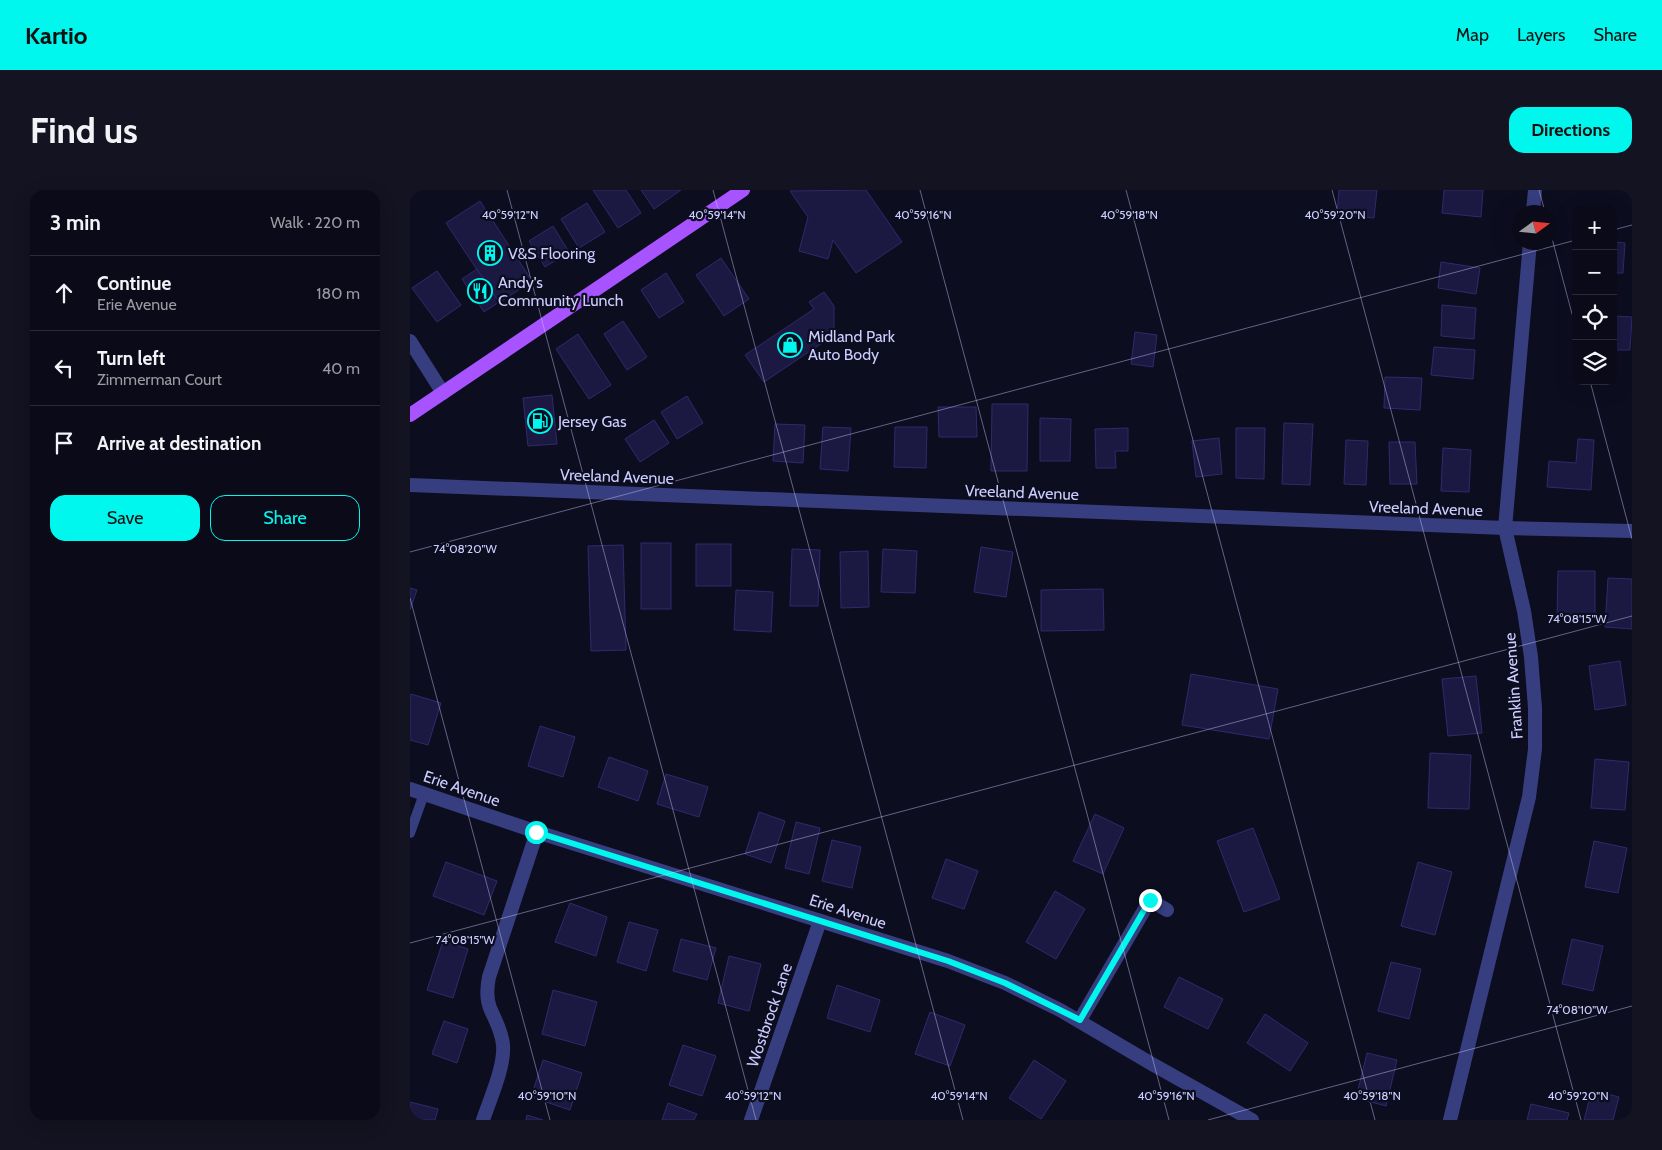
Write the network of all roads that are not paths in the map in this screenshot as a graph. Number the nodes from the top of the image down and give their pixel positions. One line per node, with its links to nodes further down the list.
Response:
1 (743, 190): 6 (main road)
2 (1535, 190): 3 (street)
3 (1534, 205)
4 (1529, 250): 9 (street, Franklin Avenue)
5 (410, 341): 6 (street)
6 (444, 393): 7 (main road)
7 (410, 415)
8 (410, 485): 9 (street, Vreeland Avenue)
9 (1505, 528): 10 (street, Vreeland Avenue); 21 (street, Franklin Avenue)
10 (1632, 531)
11 (410, 789): 12 (street, Erie Avenue)
12 (424, 794): 13 (street, Erie Avenue); 14 (lane)
13 (536, 832): 16 (street, Erie Avenue); 18 (street)
14 (410, 833)
15 (1167, 910): 17 (street)
16 (820, 920): 17 (street, Erie Avenue); 19 (street, Wostbrock Lane)
17 (1080, 1020): 20 (street, Erie Avenue)
18 (483, 1120)
19 (751, 1120)
20 (1252, 1120)
21 (1450, 1120)

